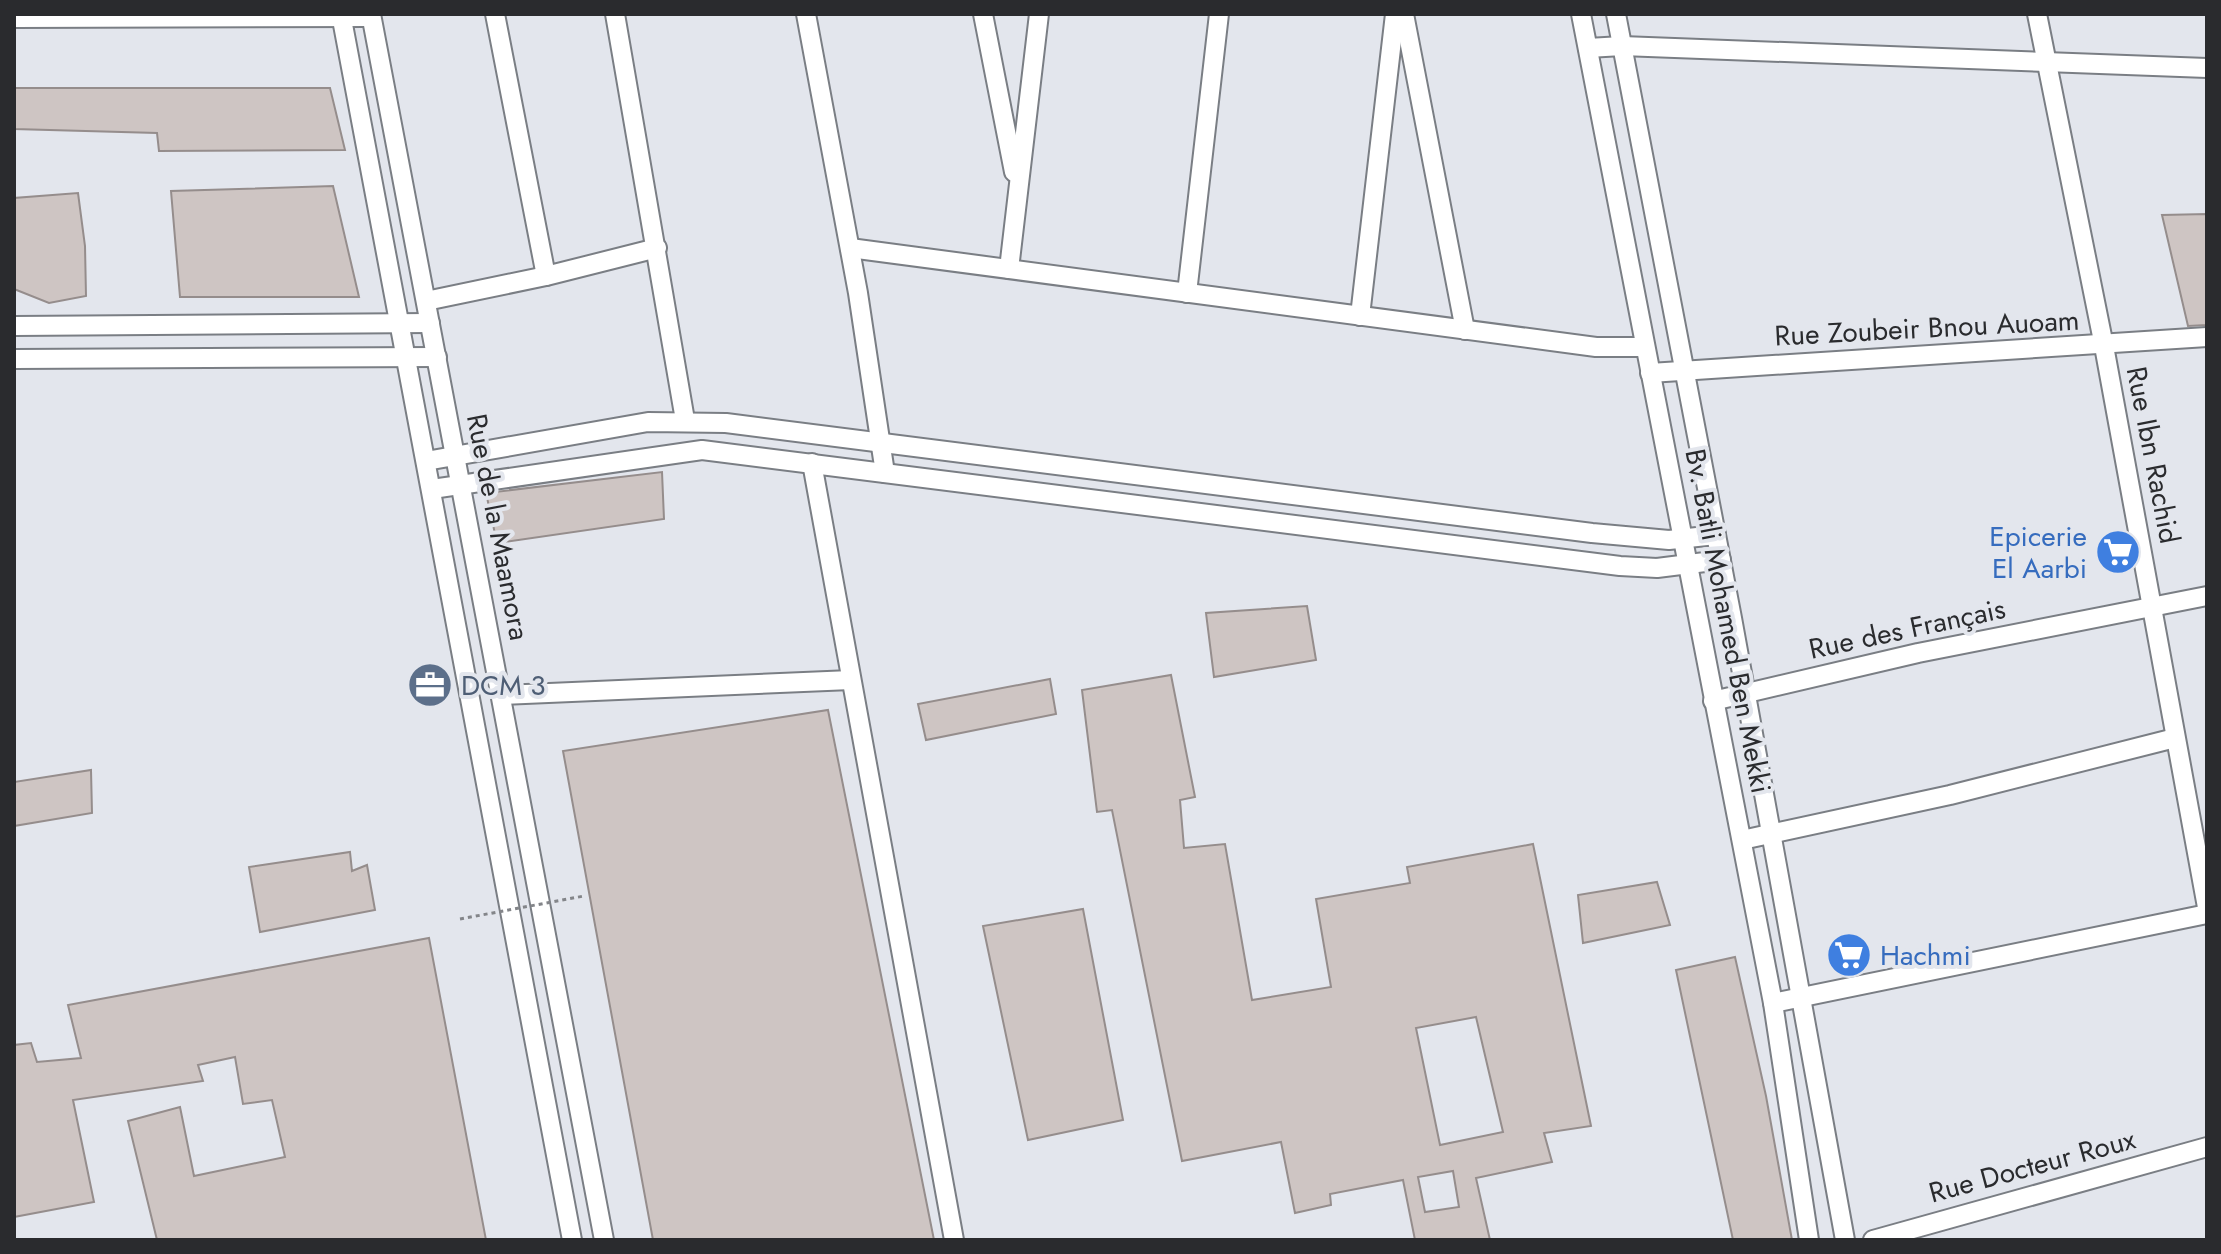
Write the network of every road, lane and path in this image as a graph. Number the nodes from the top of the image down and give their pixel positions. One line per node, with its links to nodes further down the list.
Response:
1 (495, 14): 25 (street)
2 (615, 14): 22 (street)
3 (806, 14): 23 (street)
4 (983, 14): 19 (street)
5 (1039, 14): 19 (street)
6 (1219, 14): 26 (street)
7 (1395, 14): 28 (street)
8 (1404, 14): 32 (street)
9 (1581, 14): 16 (street, Bv. Batli Mohamed Ben Mekki)
10 (1616, 14): 15 (street, Bv. Batli Mohamed Ben Mekki)
11 (2037, 14): 17 (street, Rue Ibn Rachid)
12 (371, 16): 13 (street); 27 (street, Rue de la Maamora)
13 (342, 17): 14 (street); 29 (street, Rue de la Maamora)
14 (14, 18)
15 (1622, 46): 16 (street); 17 (street); 20 (street, Bv. Batli Mohamed Ben Mekki)
16 (1588, 48): 21 (street, Bv. Batli Mohamed Ben Mekki)
17 (2048, 64): 18 (street); 34 (street, Rue Ibn Rachid)
18 (2207, 68)
19 (1018, 191): 24 (street)
20 (1655, 219): 21 (street); 39 (street, Bv. Batli Mohamed Ben Mekki)
21 (1622, 226): 35 (street, Bv. Batli Mohamed Ben Mekki)
22 (657, 248): 25 (street); 41 (street)
23 (850, 248): 24 (street); 42 (street)
24 (1009, 269): 26 (street)
25 (546, 276): 27 (street)
26 (1187, 293): 28 (street)
27 (426, 301): 30 (street, Rue de la Maamora)
28 (1360, 316): 32 (street)
29 (400, 323): 30 (street); 31 (street); 36 (street, Rue de la Maamora)
30 (430, 323): 37 (street, Rue de la Maamora)
31 (14, 326)
32 (1465, 330): 35 (street)
33 (2207, 337): 34 (street, Rue Zoubeir Bnou Auoam)
34 (2104, 346): 39 (street, Rue Zoubeir Bnou Auoam); 54 (street, Rue Ibn Rachid)
35 (1645, 347): 40 (street, Bv. Batli Mohamed Ben Mekki)
36 (406, 357): 37 (street); 38 (street); 44 (street, Rue de la Maamora)
37 (437, 357): 43 (street, Rue de la Maamora)
38 (14, 359)
39 (1683, 371): 40 (street, Rue Zoubeir Bnou Auoam); 49 (street, Bv. Batli Mohamed Ben Mekki)
40 (1650, 373): 50 (street, Bv. Batli Mohamed Ben Mekki)
41 (685, 420): 42 (street); 43 (street)
42 (880, 442): 46 (street); 50 (street)
43 (456, 454): 44 (street); 47 (street, Rue de la Maamora)
44 (426, 461): 48 (street, Rue de la Maamora)
45 (812, 463): 46 (street); 47 (street); 55 (street)
46 (885, 473): 52 (street)
47 (461, 485): 48 (street); 57 (street, Rue de la Maamora)
48 (432, 489): 69 (street, Rue de la Maamora)
49 (1716, 535): 50 (street); 51 (street, Bv. Batli Mohamed Ben Mekki)
50 (1684, 539): 52 (street, Bv. Batli Mohamed Ben Mekki)
51 (1721, 560): 52 (street); 56 (street, Bv. Batli Mohamed Ben Mekki)
52 (1689, 566): 58 (street, Bv. Batli Mohamed Ben Mekki)
53 (2207, 596): 54 (street, Rue des Français)
54 (2153, 608): 56 (street, Rue des Français); 59 (street, Rue Ibn Rachid)
55 (851, 680): 57 (street); 73 (street)
56 (1745, 693): 58 (street, Rue des Français); 60 (street, Bv. Batli Mohamed Ben Mekki)
57 (501, 695): 68 (street, Rue de la Maamora)
58 (1713, 701): 61 (street, Bv. Batli Mohamed Ben Mekki)
59 (2175, 738): 60 (street); 63 (street, Rue Ibn Rachid)
60 (1770, 834): 61 (street); 66 (street, Bv. Batli Mohamed Ben Mekki)
61 (1742, 840): 67 (street, Bv. Batli Mohamed Ben Mekki)
62 (584, 896): 65 (path, bridge)
63 (2207, 907)
64 (2207, 914): 66 (street)
65 (460, 919)
66 (1801, 998): 67 (street); 75 (street, Bv. Batli Mohamed Ben Mekki)
67 (1773, 1003): 74 (street, Bv. Batli Mohamed Ben Mekki)
68 (580, 1115): 69 (street); 72 (street, Rue de la Maamora)
69 (549, 1121): 71 (street, Rue de la Maamora)
70 (2207, 1147): 76 (street, Rue Docteur Roux)
71 (572, 1240)
72 (604, 1240)
73 (954, 1240)
74 (1809, 1240)
75 (1845, 1240)
76 (1873, 1240)

